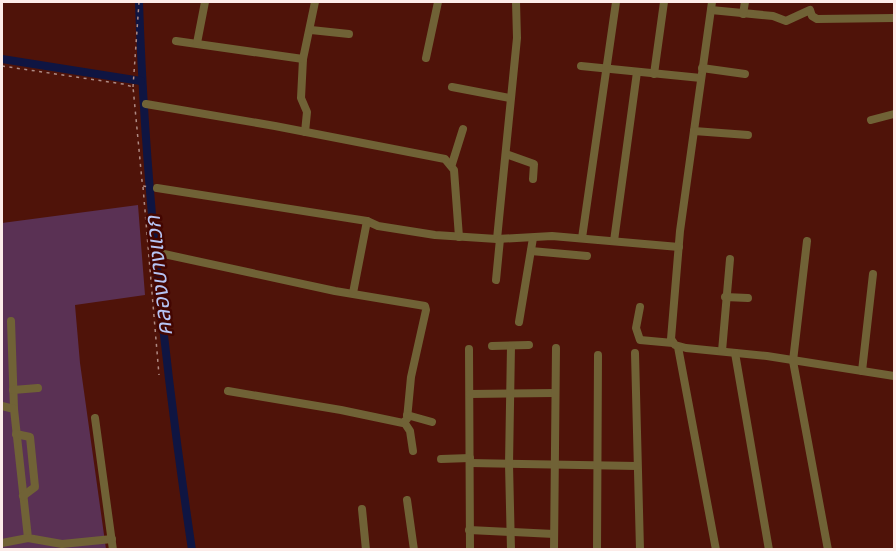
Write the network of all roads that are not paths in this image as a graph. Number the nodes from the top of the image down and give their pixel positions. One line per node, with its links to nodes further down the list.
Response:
1 (205, 2): 14 (street)
2 (315, 2): 11 (street)
3 (438, 2): 15 (street)
4 (516, 2): 25 (street)
5 (616, 2): 18 (street)
6 (664, 2): 21 (street)
7 (745, 2): 9 (street)
8 (711, 6): 9 (street); 19 (street)
9 (743, 14): 10 (street)
10 (894, 18)
11 (310, 30): 12 (street); 16 (street)
12 (349, 34)
13 (176, 41): 14 (street)
14 (197, 43): 16 (street)
15 (426, 58)
16 (303, 59): 31 (street)
17 (581, 66): 18 (street)
18 (605, 68): 20 (street); 40 (street)
19 (702, 68): 22 (street); 23 (street)
20 (637, 72): 21 (street); 42 (street)
21 (654, 74): 23 (street)
22 (745, 74)
23 (701, 78): 30 (street)
24 (452, 87): 25 (street)
25 (510, 98): 33 (street)
26 (142, 104): 31 (street)
27 (894, 114): 28 (street)
28 (871, 120)
29 (464, 129): 34 (street)
30 (694, 131): 32 (street); 44 (street)
31 (305, 132): 34 (street)
32 (748, 135)
33 (506, 154): 35 (street); 41 (street)
34 (452, 164): 38 (street)
35 (533, 178)
36 (157, 188): 37 (street)
37 (367, 221): 38 (street); 51 (street)
38 (459, 237): 41 (street)
39 (533, 238): 40 (street); 41 (street); 45 (street)
40 (582, 238): 42 (street)
41 (499, 239): 50 (street)
42 (614, 241): 44 (street)
43 (807, 241): 67 (street)
44 (679, 247): 58 (street)
45 (531, 251): 47 (street); 56 (street)
46 (164, 254): 51 (street)
47 (587, 256)
48 (729, 259): 52 (street)
49 (873, 274): 68 (street)
50 (496, 280)
51 (352, 293): 79 (street)
52 (725, 297): 53 (street); 63 (street)
53 (748, 298)
54 (640, 307): 58 (street)
55 (10, 321): 71 (street)
56 (519, 322)
57 (529, 345): 60 (street)
58 (675, 345): 63 (street); 106 (street)
59 (492, 346): 60 (street)
60 (511, 346): 75 (street)
61 (556, 348): 73 (street)
62 (469, 349): 74 (street)
63 (722, 351): 65 (street)
64 (635, 353): 87 (street)
65 (735, 353): 67 (street); 107 (street)
66 (598, 355): 88 (street)
67 (793, 361): 68 (street); 108 (street)
68 (862, 371): 69 (street)
69 (894, 376)
70 (38, 388): 71 (street)
71 (13, 390): 77 (street)
72 (228, 391): 79 (street)
73 (555, 393): 75 (street); 86 (street)
74 (470, 394): 75 (street); 84 (street)
75 (510, 394): 85 (street)
76 (2, 406): 77 (street)
77 (14, 409): 81 (street)
78 (94, 418): 96 (street)
79 (406, 418): 80 (street); 82 (street)
80 (432, 422)
81 (16, 434): 89 (street); 89 (street)
82 (413, 451)
83 (441, 459): 84 (street)
84 (470, 460): 85 (street); 92 (street)
85 (509, 464): 86 (street); 93 (street)
86 (555, 464): 88 (street); 94 (street)
87 (637, 465): 88 (street); 105 (street)
88 (596, 466): 104 (street)
89 (23, 496): 95 (street)
90 (407, 500): 100 (street)
91 (362, 509): 99 (street)
92 (470, 530): 93 (street); 101 (street)
93 (511, 532): 94 (street); 102 (street)
94 (554, 534): 103 (street)
95 (28, 538): 96 (street); 97 (street)
96 (112, 539): 98 (street)
97 (2, 543)
98 (113, 549)
99 (366, 549)
100 (414, 549)
101 (470, 549)
102 (511, 549)
103 (554, 549)
104 (597, 549)
105 (640, 549)
106 (716, 549)
107 (770, 549)
108 (828, 549)

